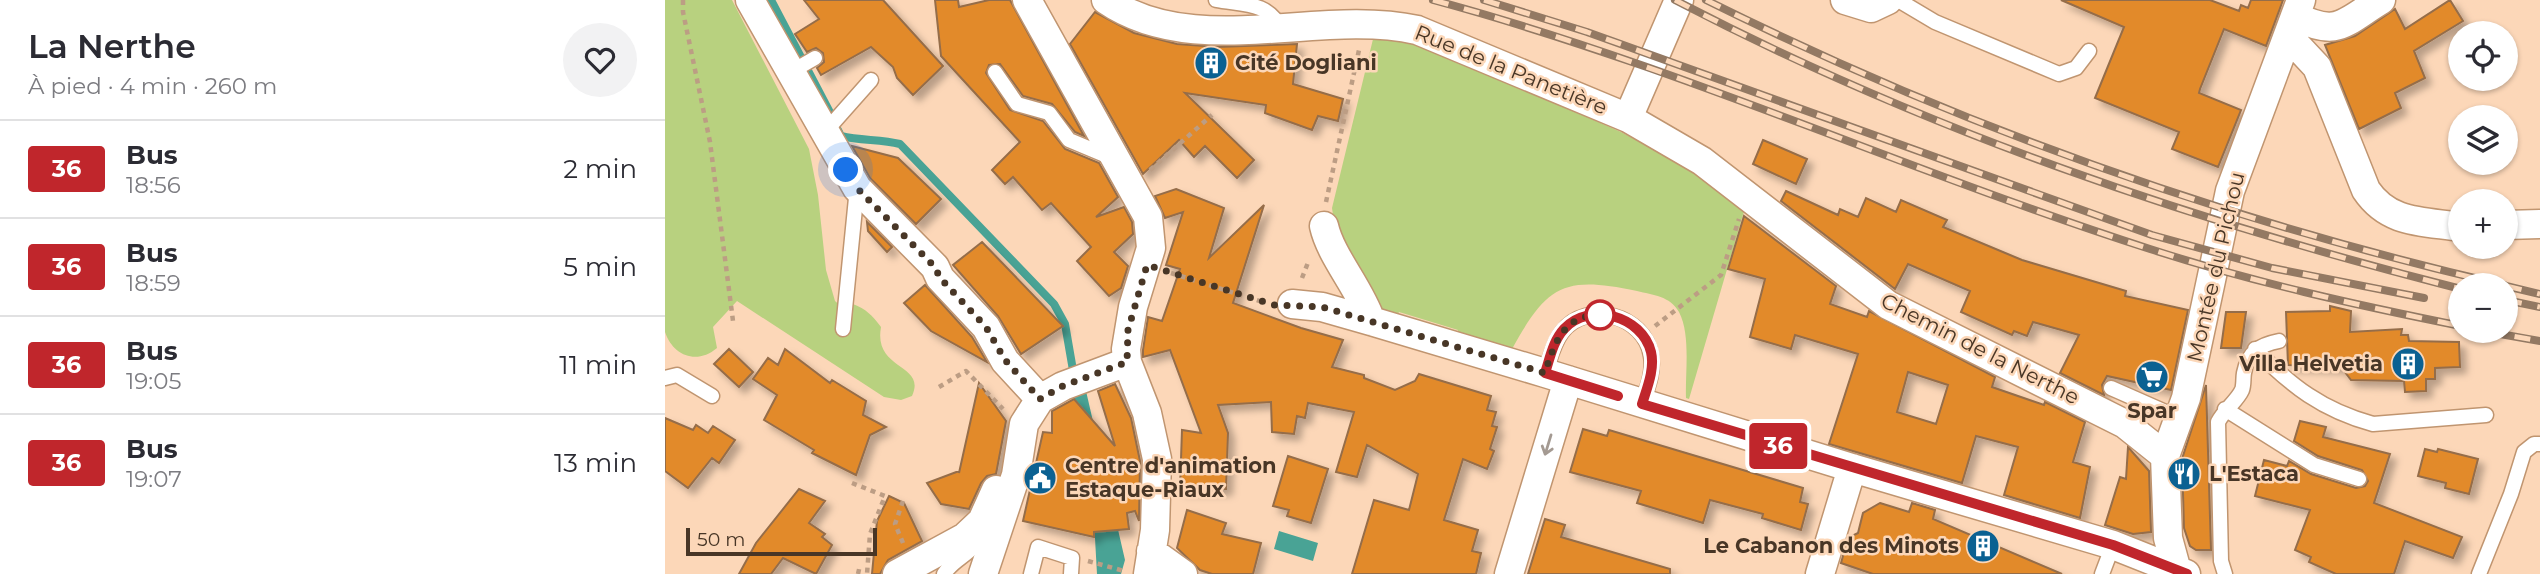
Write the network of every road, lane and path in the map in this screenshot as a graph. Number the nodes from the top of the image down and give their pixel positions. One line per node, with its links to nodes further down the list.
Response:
1 (683, 0): 33 (path)
2 (751, 0): 16 (street)
3 (1027, 0): 22 (street)
4 (1106, 0): 13 (street, Rue de la Panetière)
5 (1216, 0): 13 (lane)
6 (1679, 0): 20 (street)
7 (1845, 0): 8 (street)
8 (1888, 0)
9 (1898, 0): 14 (lane)
10 (2381, 0): 11 (street)
11 (2295, 17): 27 (street); 49 (street, Montée du Pichou)
12 (1364, 25): 13 (street, Rue de la Panetière); 20 (street, Rue de la Panetière); 29 (path)
13 (1281, 29)
14 (2089, 51)
15 (815, 58): 16 (lane)
16 (795, 69): 21 (street)
17 (995, 72): 22 (lane)
18 (871, 80): 21 (lane)
19 (1212, 115): 23 (path)
20 (1628, 118): 52 (street, Chemin de la Nerthe)
21 (828, 130): 24 (street)
22 (1117, 160): 30 (street)
23 (1144, 176)
24 (857, 188): 35 (lane); 42 (street)
25 (1742, 211): 32 (path)
26 (2540, 224): 28 (street)
27 (2448, 225)
28 (2518, 225)
29 (1324, 226): 31 (path); 34 (street)
30 (1147, 265): 31 (path); 38 (street)
31 (1292, 304): 34 (street)
32 (1676, 309)
33 (733, 321)
34 (1371, 321): 39 (street)
35 (843, 330)
36 (2279, 341): 37 (lane)
37 (2255, 349): 46 (lane); 48 (lane)
38 (1127, 362): 42 (street); 59 (street)
39 (1557, 377): 45 (street); 45 (lane); 72 (street, one-way to 72)
40 (665, 378): 44 (lane)
41 (939, 387): 47 (path)
42 (1063, 388): 51 (street)
43 (2111, 388): 49 (lane)
44 (712, 396)
45 (1642, 404): 53 (street)
46 (2225, 409): 54 (lane); 75 (lane)
47 (1004, 411)
48 (2486, 415)
49 (2179, 418): 52 (street, Montée du Pichou)
50 (2540, 443): 76 (lane)
51 (1019, 452): 57 (street); 67 (street)
52 (2165, 456): 63 (street)
53 (1852, 468): 58 (street); 73 (street)
54 (2359, 479)
55 (852, 483): 65 (path)
56 (903, 501): 62 (path)
57 (982, 521): 62 (street); 66 (lane)
58 (2113, 545): 63 (street); 74 (lane)
59 (1149, 562): 71 (street)
60 (1095, 563): 70 (path)
61 (860, 565): 64 (path)
62 (906, 570)
63 (2182, 572)
64 (858, 574)
65 (867, 574)
66 (944, 574)
67 (983, 574)
68 (1031, 574): 69 (lane)
69 (1071, 574)
70 (1135, 574)
71 (1184, 574)
72 (1509, 574)
73 (1821, 574)
74 (2102, 574)
75 (2225, 574)
76 (2479, 574)

